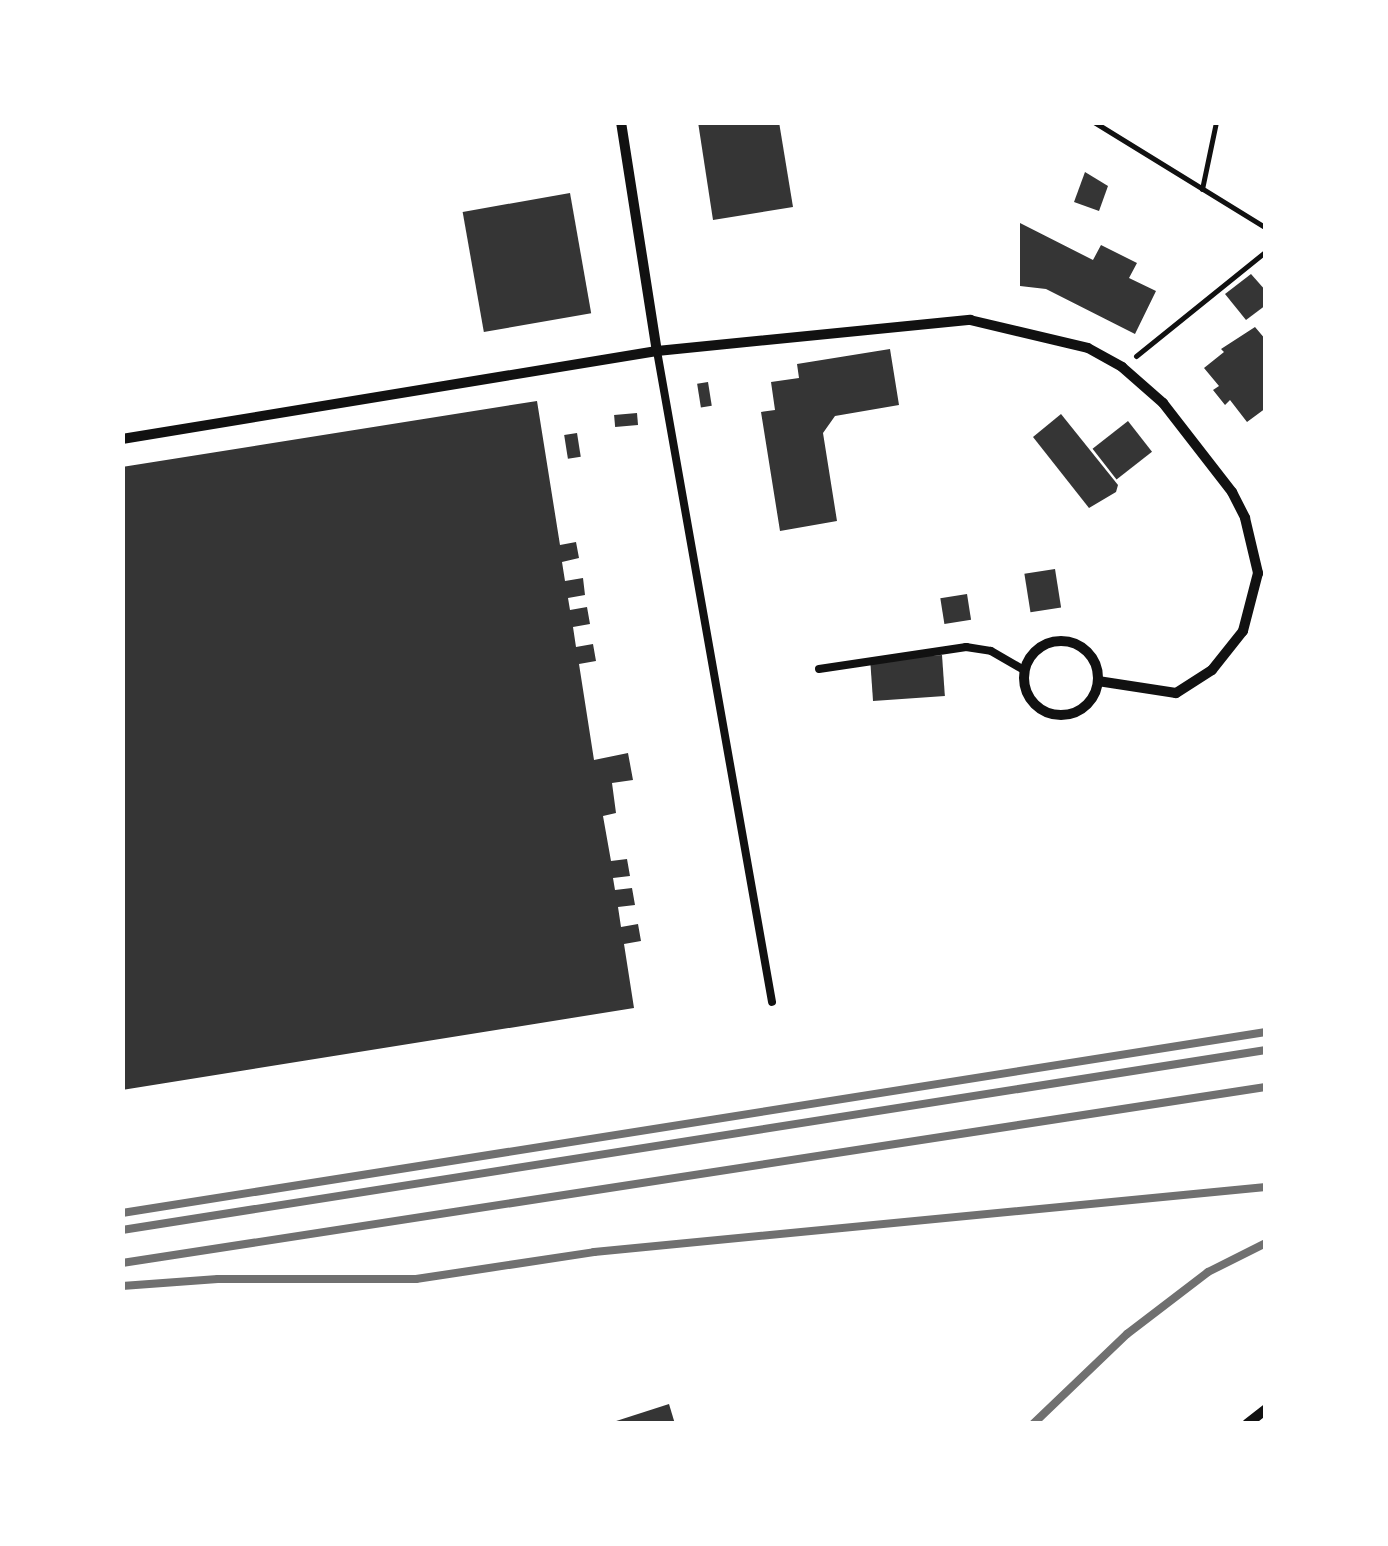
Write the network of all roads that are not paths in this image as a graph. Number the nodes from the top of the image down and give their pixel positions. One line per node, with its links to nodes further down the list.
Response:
1 (622, 122): 2 (street)
2 (658, 351): 3 (street); 6 (street); 7 (lane)
3 (122, 439)
4 (820, 669): 5 (lane)
5 (1024, 670): 6 (street); 6 (street)
6 (1098, 681)
7 (772, 1002)
8 (1266, 1410): 9 (street)
9 (1247, 1424)

